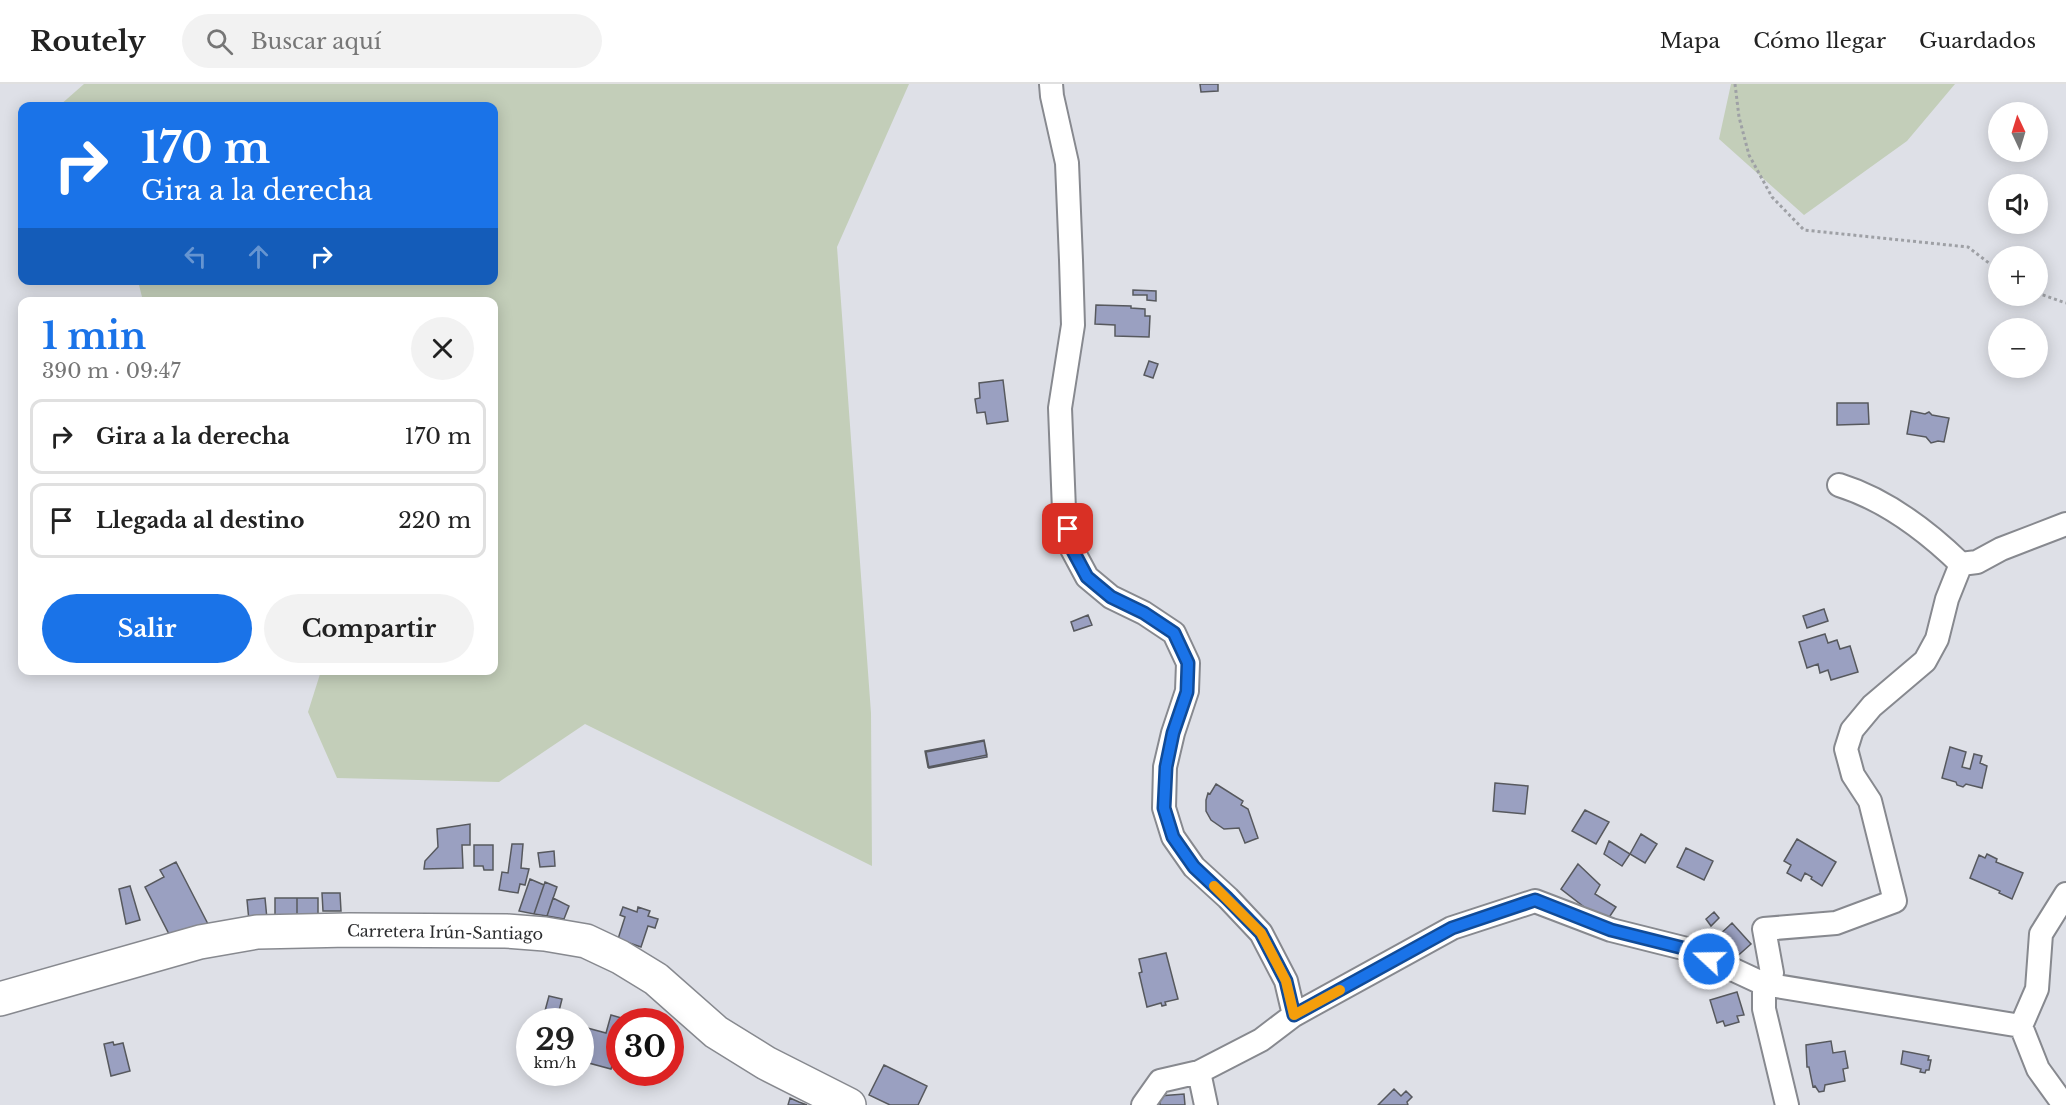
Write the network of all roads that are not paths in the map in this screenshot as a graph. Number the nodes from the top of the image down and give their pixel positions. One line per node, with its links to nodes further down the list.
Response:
1 (1051, 84): 8 (street)
2 (1839, 485): 4 (street)
3 (2066, 524): 4 (street)
4 (1961, 564): 6 (street)
5 (2066, 894): 9 (street)
6 (1764, 984): 8 (street); 9 (street); 14 (street)
7 (0, 999): 11 (highway, Carretera Irún-Santiago)
8 (1294, 1015): 10 (street)
9 (2021, 1026): 15 (street)
10 (1199, 1072): 12 (street); 13 (street)
11 (849, 1105)
12 (1143, 1105)
13 (1206, 1105)
14 (1787, 1105)
15 (2064, 1105)

